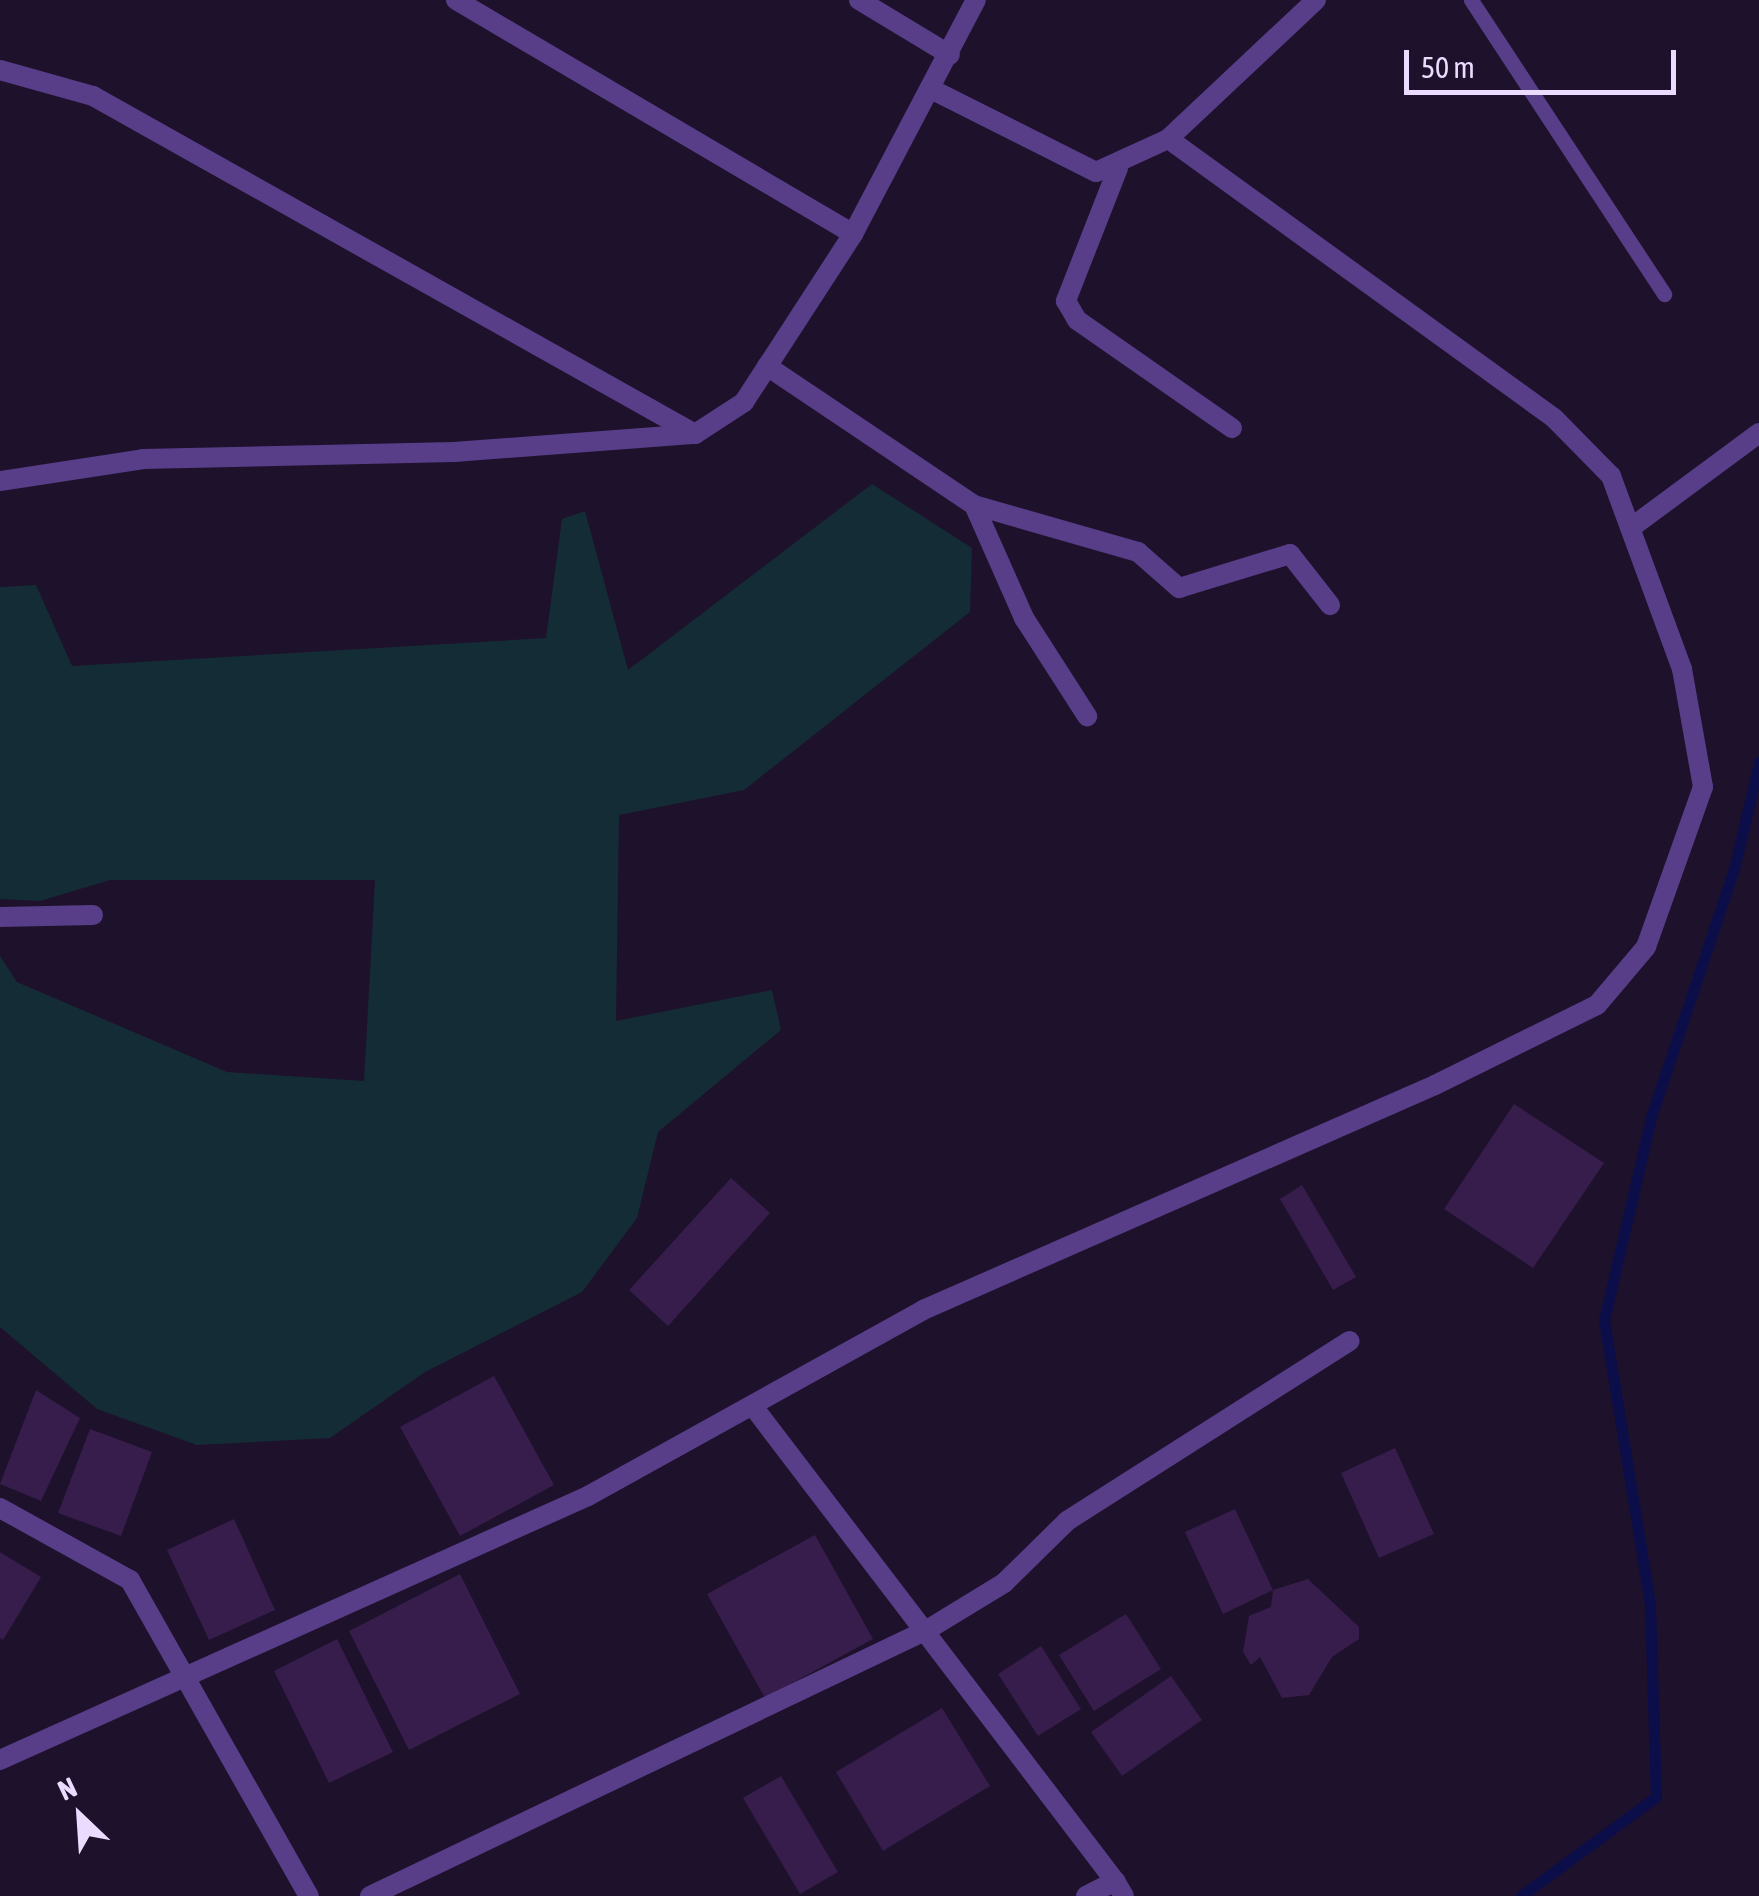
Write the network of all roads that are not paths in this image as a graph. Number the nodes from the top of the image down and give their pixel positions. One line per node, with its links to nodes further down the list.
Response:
1 (456, 0): 11 (street)
2 (859, 0): 6 (street)
3 (976, 0): 6 (street)
4 (1316, 0): 9 (street)
5 (1471, 0): 12 (lane)
6 (950, 55): 8 (street)
7 (0, 70): 16 (street)
8 (933, 90): 10 (street); 11 (street)
9 (1168, 139): 10 (street); 19 (street)
10 (1118, 168): 14 (street)
11 (853, 234): 13 (street)
12 (1664, 294)
13 (768, 366): 16 (street); 18 (street)
14 (1232, 428)
15 (1759, 433): 19 (street)
16 (695, 434): 17 (street)
17 (0, 481)
18 (974, 505): 20 (street); 21 (street)
19 (1636, 524): 25 (street)
20 (1330, 605)
21 (1087, 716)
22 (93, 916): 23 (street)
23 (0, 917)
24 (1350, 1341): 27 (street)
25 (755, 1408): 27 (street); 28 (street)
26 (0, 1508): 28 (street)
27 (928, 1630): 30 (street); 32 (street)
28 (186, 1678): 29 (street); 31 (street)
29 (0, 1760)
30 (1120, 1889): 33 (street)
31 (310, 1896)
32 (370, 1896)
33 (1086, 1896)

